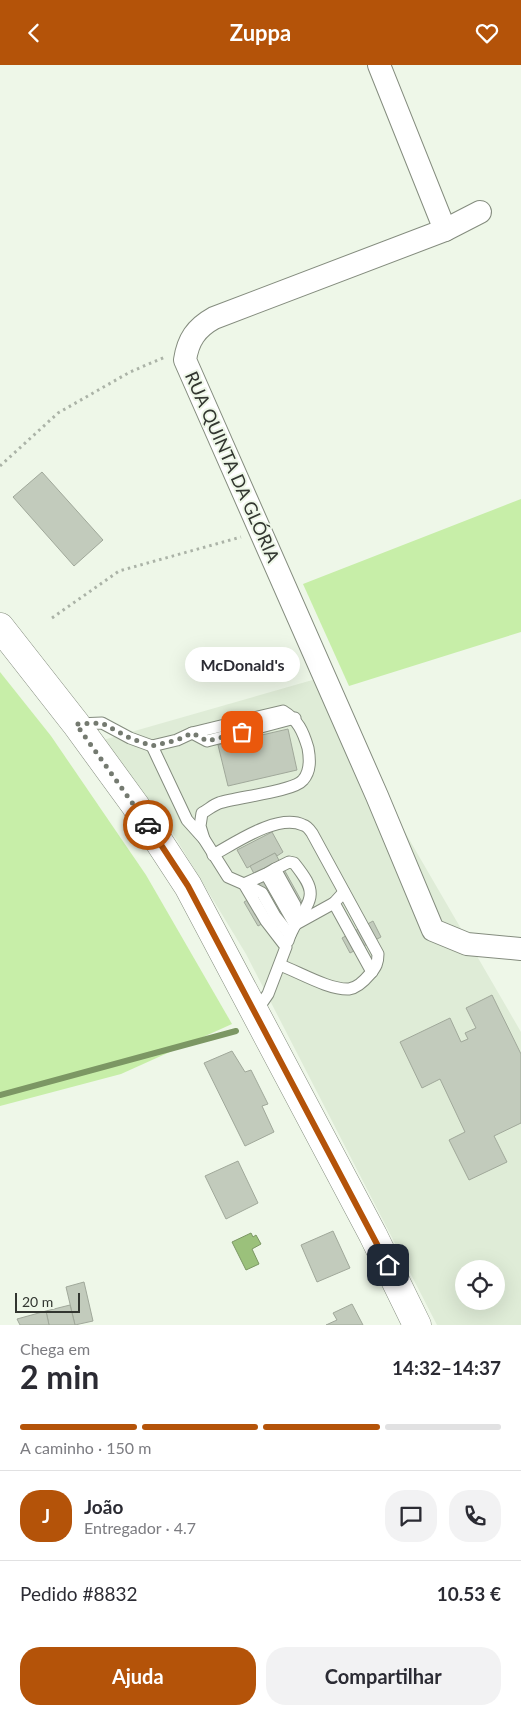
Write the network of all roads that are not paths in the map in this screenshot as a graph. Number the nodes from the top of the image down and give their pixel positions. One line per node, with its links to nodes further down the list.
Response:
1 (379, 65): 3 (street)
2 (480, 212): 3 (street, RUA QUINTA DA GLÓRIA)
3 (445, 230): 15 (street, RUA QUINTA DA GLÓRIA)
4 (0, 627): 5 (main road)
5 (76, 724): 6 (lane); 18 (main road)
6 (152, 746): 7 (lane); 7 (lane)
7 (204, 839): 8 (lane)
8 (213, 855): 10 (lane); 11 (lane)
9 (270, 871): 10 (lane); 13 (lane); 13 (lane)
10 (244, 884): 13 (lane); 14 (lane)
11 (344, 891): 12 (lane); 17 (lane)
12 (334, 903): 13 (lane); 17 (lane)
13 (292, 930): 14 (lane)
14 (286, 947): 16 (lane)
15 (521, 949)
16 (280, 965): 17 (lane); 18 (lane)
17 (372, 972)
18 (255, 1013): 19 (main road)
19 (418, 1325)

